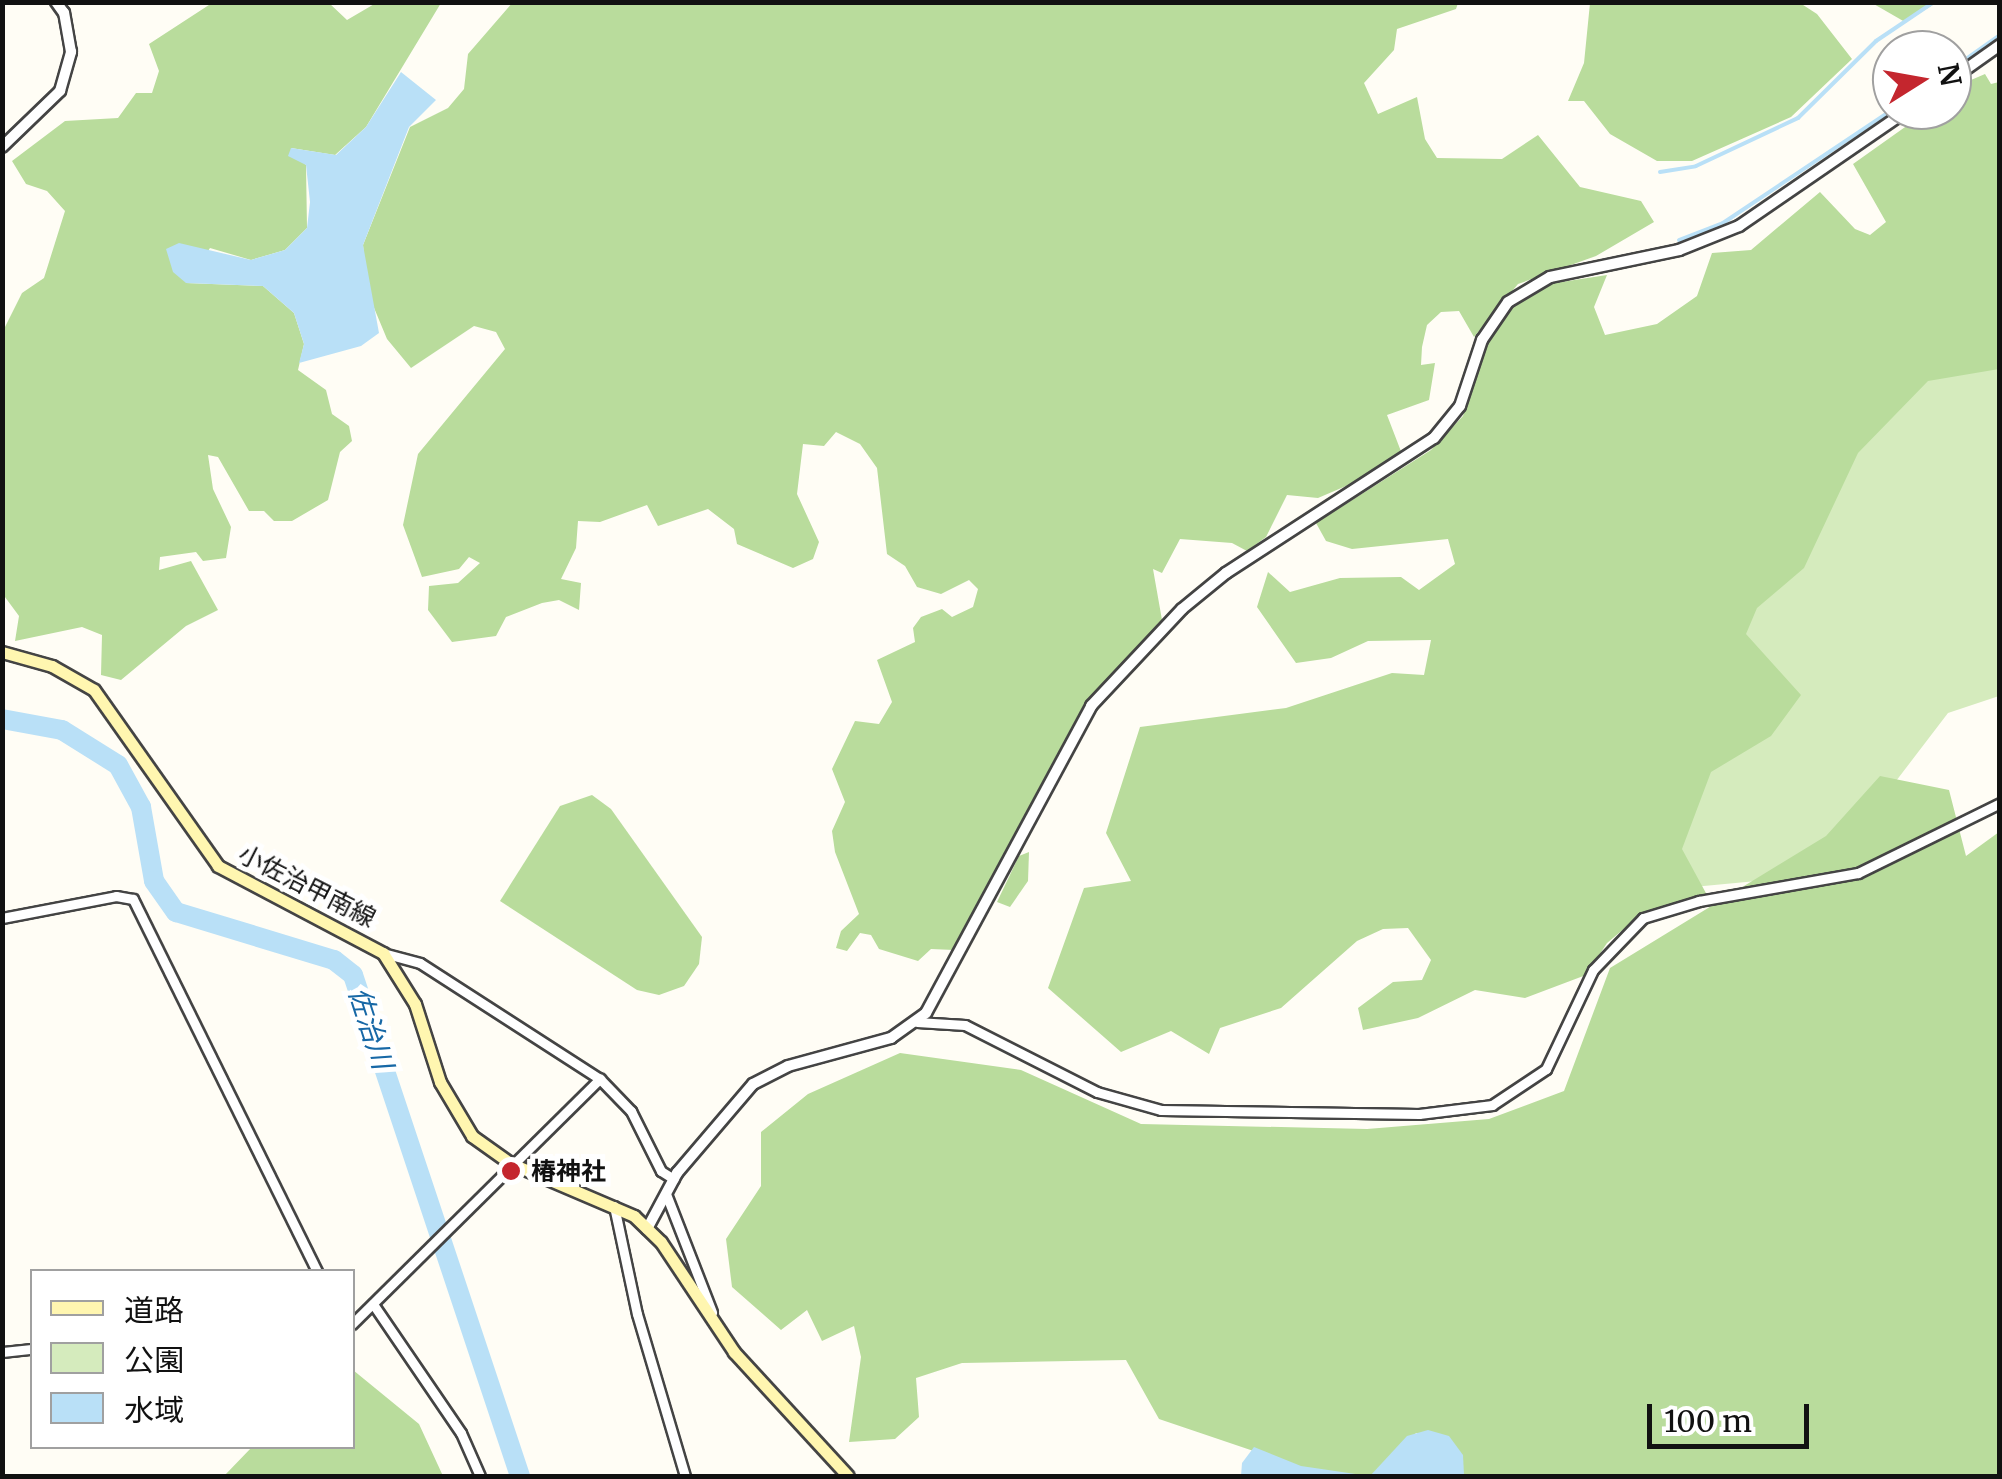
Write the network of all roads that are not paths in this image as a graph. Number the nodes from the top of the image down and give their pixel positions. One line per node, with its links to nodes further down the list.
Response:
1 (56, 2): 5 (street)
2 (2000, 45): 3 (street)
3 (1972, 65)
4 (1880, 130): 10 (street)
5 (2, 147)
6 (2, 652): 9 (main road, 小佐治甲南線)
7 (2000, 803): 10 (street)
8 (2, 918): 17 (street)
9 (383, 953): 11 (street); 12 (main road, 小佐治甲南線)
10 (918, 1022): 13 (street)
11 (600, 1079): 12 (street); 13 (street)
12 (510, 1163): 15 (main road, 小佐治甲南線); 18 (street)
13 (674, 1179): 14 (street)
14 (666, 1194): 16 (street); 20 (street)
15 (614, 1206): 16 (main road, 小佐治甲南線); 24 (street)
16 (647, 1229): 20 (main road, 小佐治甲南線)
17 (316, 1269)
18 (373, 1304): 19 (street); 23 (street)
19 (355, 1321)
20 (709, 1321): 25 (main road, 小佐治甲南線)
21 (30, 1349): 22 (street)
22 (2, 1352)
23 (480, 1476)
24 (685, 1476)
25 (848, 1476)

